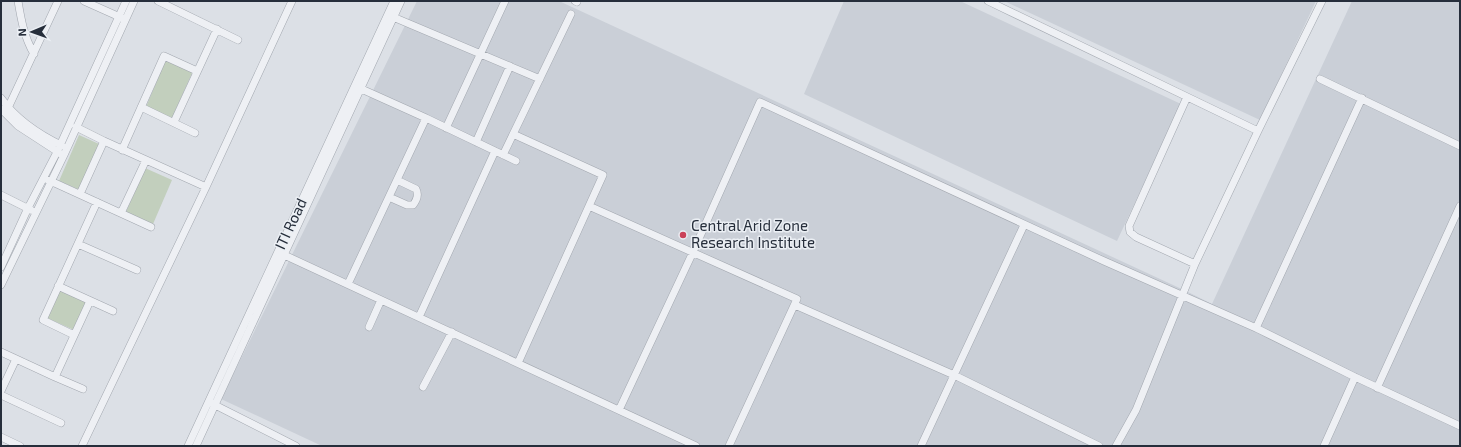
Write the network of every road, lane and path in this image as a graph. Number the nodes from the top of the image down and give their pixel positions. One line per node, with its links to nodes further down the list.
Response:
1 (18, 1): 18 (street)
2 (58, 1): 18 (street)
3 (84, 1): 14 (street)
4 (126, 1): 14 (street)
5 (134, 1): 14 (street)
6 (158, 1): 16 (street)
7 (292, 1): 49 (street)
8 (394, 1): 24 (street, ITI Road)
9 (401, 1): 15 (street, ITI Road)
10 (505, 1): 19 (street)
11 (988, 1): 25 (street)
12 (1322, 1): 34 (street)
13 (571, 14): 22 (street)
14 (122, 18): 32 (street); 40 (street)
15 (393, 18): 19 (street); 24 (street, ITI Road)
16 (217, 29): 17 (street); 21 (street)
17 (238, 40)
18 (34, 54): 29 (street)
19 (480, 54): 20 (street); 33 (street)
20 (510, 66): 22 (street); 38 (street)
21 (197, 71): 28 (street); 31 (street)
22 (540, 78): 36 (street)
23 (1320, 79): 27 (street)
24 (358, 87): 30 (street); 63 (street, ITI Road)
25 (1187, 97): 34 (street); 64 (street)
26 (1, 98): 29 (street)
27 (1362, 98): 39 (street); 77 (street)
28 (142, 107): 31 (street); 41 (street)
29 (5, 108): 40 (street); 43 (street)
30 (426, 118): 33 (street); 48 (street)
31 (174, 122): 35 (street)
32 (76, 127): 37 (street); 40 (street)
33 (446, 128): 38 (street)
34 (1258, 131): 64 (street)
35 (195, 133)
36 (513, 134): 44 (street); 54 (street)
37 (104, 141): 41 (street); 50 (street)
38 (476, 142): 42 (street)
39 (1460, 146)
40 (64, 147): 43 (street)
41 (122, 150): 45 (street)
42 (495, 151): 44 (street); 75 (street)
43 (60, 154): 47 (street)
44 (503, 155): 46 (street)
45 (146, 160): 49 (street); 58 (street)
46 (516, 161)
47 (47, 180): 50 (street); 56 (street); 57 (street)
48 (397, 180): 52 (street); 52 (street)
49 (206, 187): 98 (street)
50 (80, 194): 53 (street)
51 (1, 195): 56 (street)
52 (389, 197): 68 (street)
53 (97, 202): 58 (street); 61 (street)
54 (589, 206): 62 (street); 82 (street)
55 (1460, 206): 87 (street)
56 (28, 208): 57 (street); 65 (street)
57 (36, 212): 67 (street)
58 (122, 213): 60 (street)
59 (1024, 225): 62 (street); 70 (street); 83 (street)
60 (151, 227)
61 (78, 244): 66 (street); 69 (street)
62 (693, 252): 73 (street); 92 (street)
63 (282, 253): 68 (street); 91 (street, ITI Road)
64 (1195, 264): 70 (street)
65 (1, 267)
66 (137, 270)
67 (1, 284)
68 (348, 284): 72 (street)
69 (58, 286): 71 (street); 79 (street)
70 (1182, 295): 77 (street); 107 (street)
71 (90, 300): 74 (street); 79 (street)
72 (381, 300): 75 (street); 76 (street)
73 (795, 305): 83 (street); 104 (street)
74 (113, 311)
75 (419, 317): 78 (street)
76 (369, 327)
77 (1256, 328): 84 (street)
78 (452, 332): 82 (street); 86 (street)
79 (74, 335): 85 (street)
80 (1, 352): 81 (street)
81 (16, 359): 85 (street); 89 (street)
82 (518, 363): 92 (street)
83 (954, 375): 105 (street); 106 (street)
84 (1355, 377): 87 (street); 108 (street)
85 (55, 378): 88 (street)
86 (423, 387)
87 (1377, 388): 94 (street)
88 (83, 389)
89 (1, 391)
90 (1, 395): 93 (street)
91 (212, 403): 96 (street); 99 (street, ITI Road); 100 (street, ITI Road)
92 (619, 410): 103 (street)
93 (61, 424)
94 (1460, 426)
95 (1, 437): 97 (street)
96 (281, 439): 101 (street); 102 (street)
97 (20, 446)
98 (82, 446)
99 (188, 446)
100 (196, 446)
101 (278, 446)
102 (296, 446)
103 (696, 446)
104 (729, 446)
105 (921, 446)
106 (1099, 446)
107 (1116, 446)
108 (1324, 446)

